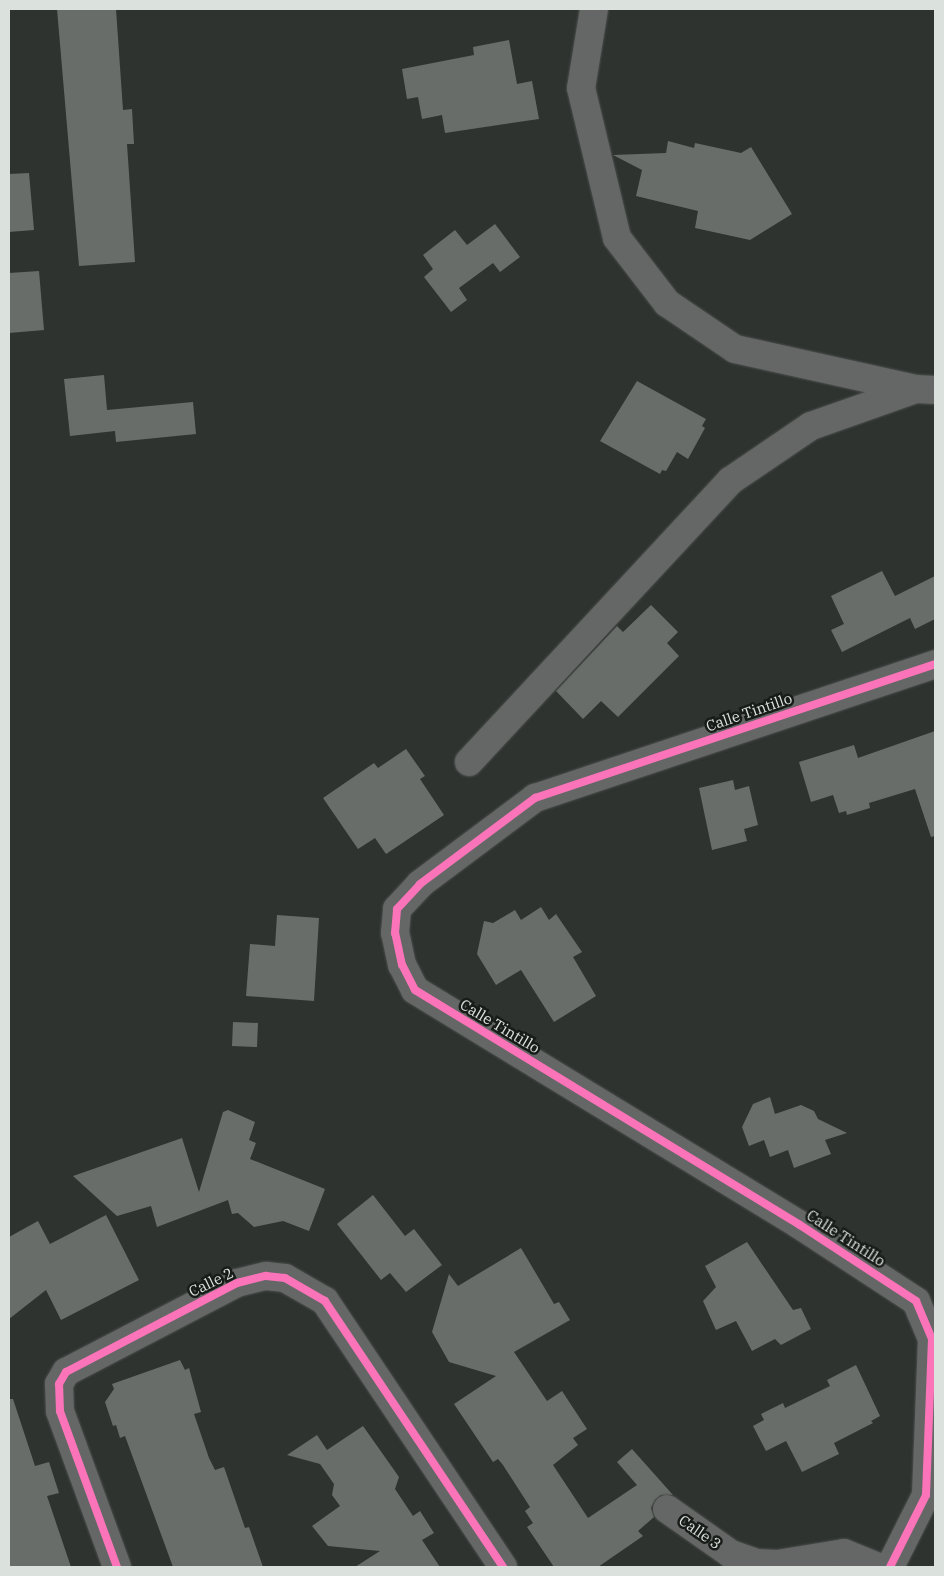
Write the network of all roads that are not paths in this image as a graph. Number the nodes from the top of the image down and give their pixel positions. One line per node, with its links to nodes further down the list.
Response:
1 (594, 9): 2 (street)
2 (926, 389): 4 (street)
3 (935, 664): 5 (street, Calle Tintillo)
4 (470, 762)
5 (934, 1337): 10 (street, Calle Tintillo)
6 (667, 1509): 9 (street, Calle 3)
7 (117, 1567): 8 (street, Calle 2)
8 (503, 1567)
9 (878, 1567)
10 (890, 1567)

